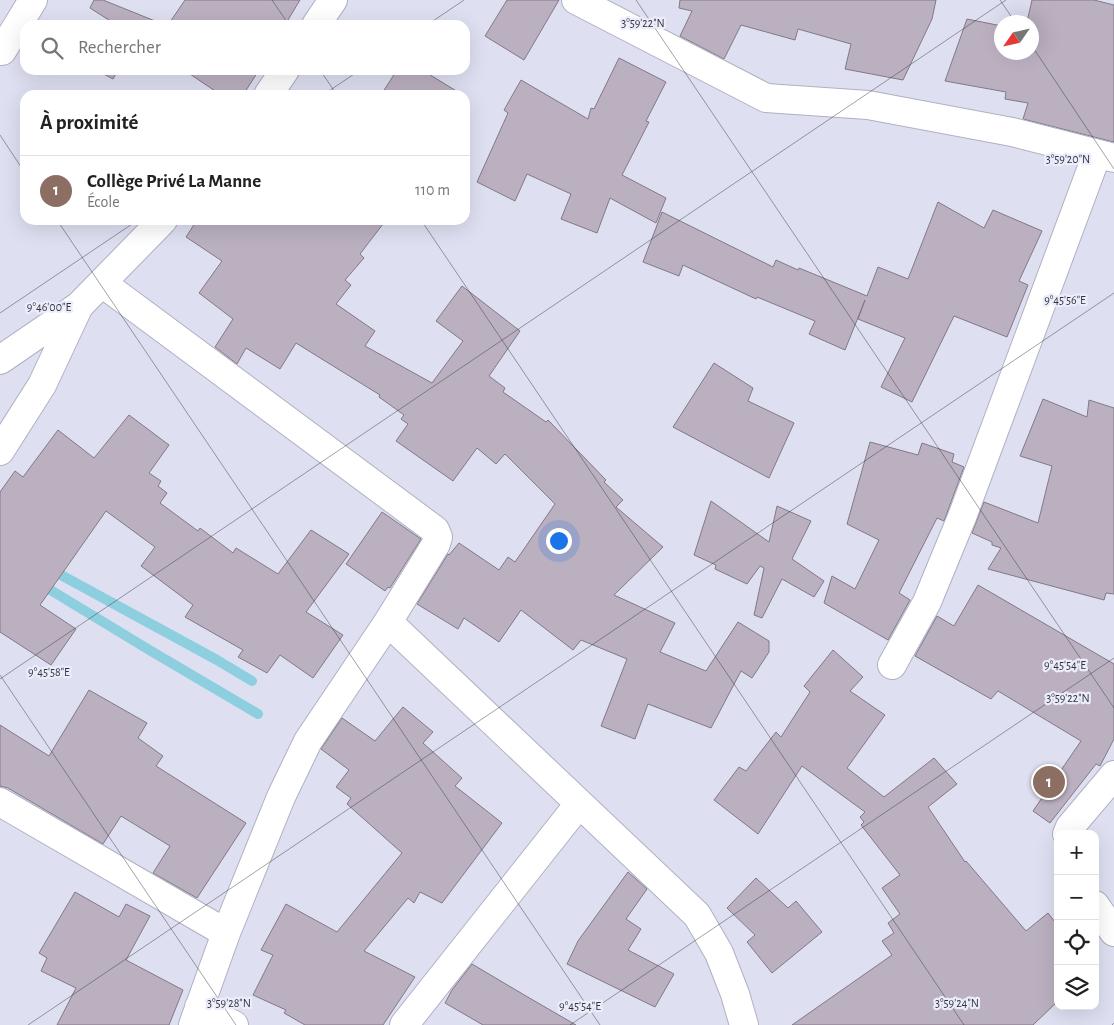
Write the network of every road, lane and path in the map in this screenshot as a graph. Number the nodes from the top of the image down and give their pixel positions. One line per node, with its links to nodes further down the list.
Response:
1 (33, 0): 4 (street)
2 (333, 0): 5 (street)
3 (576, 0): 10 (street)
4 (21, 20)
5 (319, 20)
6 (20, 21): 7 (street)
7 (2, 51)
8 (282, 75): 9 (street)
9 (271, 90)
10 (1105, 156): 17 (street)
11 (157, 225): 12 (street)
12 (102, 283): 13 (street); 16 (street)
13 (79, 306): 14 (street); 15 (street)
14 (0, 360)
15 (0, 452)
16 (388, 622): 20 (street); 24 (street)
17 (892, 664)
18 (1114, 775): 21 (street)
19 (0, 802): 24 (street)
20 (579, 804): 27 (street); 28 (street)
21 (1069, 830)
22 (1099, 911): 23 (street)
23 (1114, 932)
24 (226, 933): 25 (street)
25 (196, 1016): 26 (street)
26 (234, 1025)
27 (404, 1025)
28 (744, 1025)

